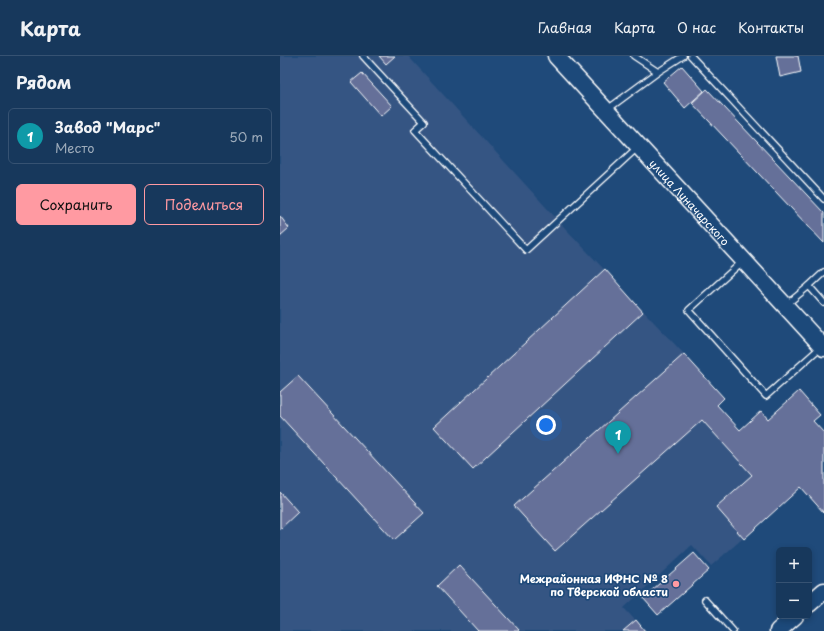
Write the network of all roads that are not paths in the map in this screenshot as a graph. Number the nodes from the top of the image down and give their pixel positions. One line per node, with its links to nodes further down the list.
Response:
1 (363, 56): 8 (lane)
2 (556, 56): 7 (street, улица Луначарского)
3 (634, 56): 6 (lane)
4 (683, 56): 6 (lane)
5 (691, 56): 9 (lane)
6 (658, 72): 7 (lane)
7 (606, 111): 8 (street, улица Луначарского)
8 (639, 146): 10 (street, улица Луначарского)
9 (824, 199)
10 (744, 261): 14 (street, улица Луначарского); 15 (lane)
11 (824, 272): 12 (lane)
12 (809, 286): 13 (lane); 14 (lane)
13 (824, 303)
14 (786, 306): 15 (street, улица Луначарского)
15 (823, 347)
16 (824, 591): 18 (street)
17 (705, 600): 20 (lane)
18 (812, 601)
19 (792, 619): 21 (street)
20 (733, 631)
21 (778, 631)

